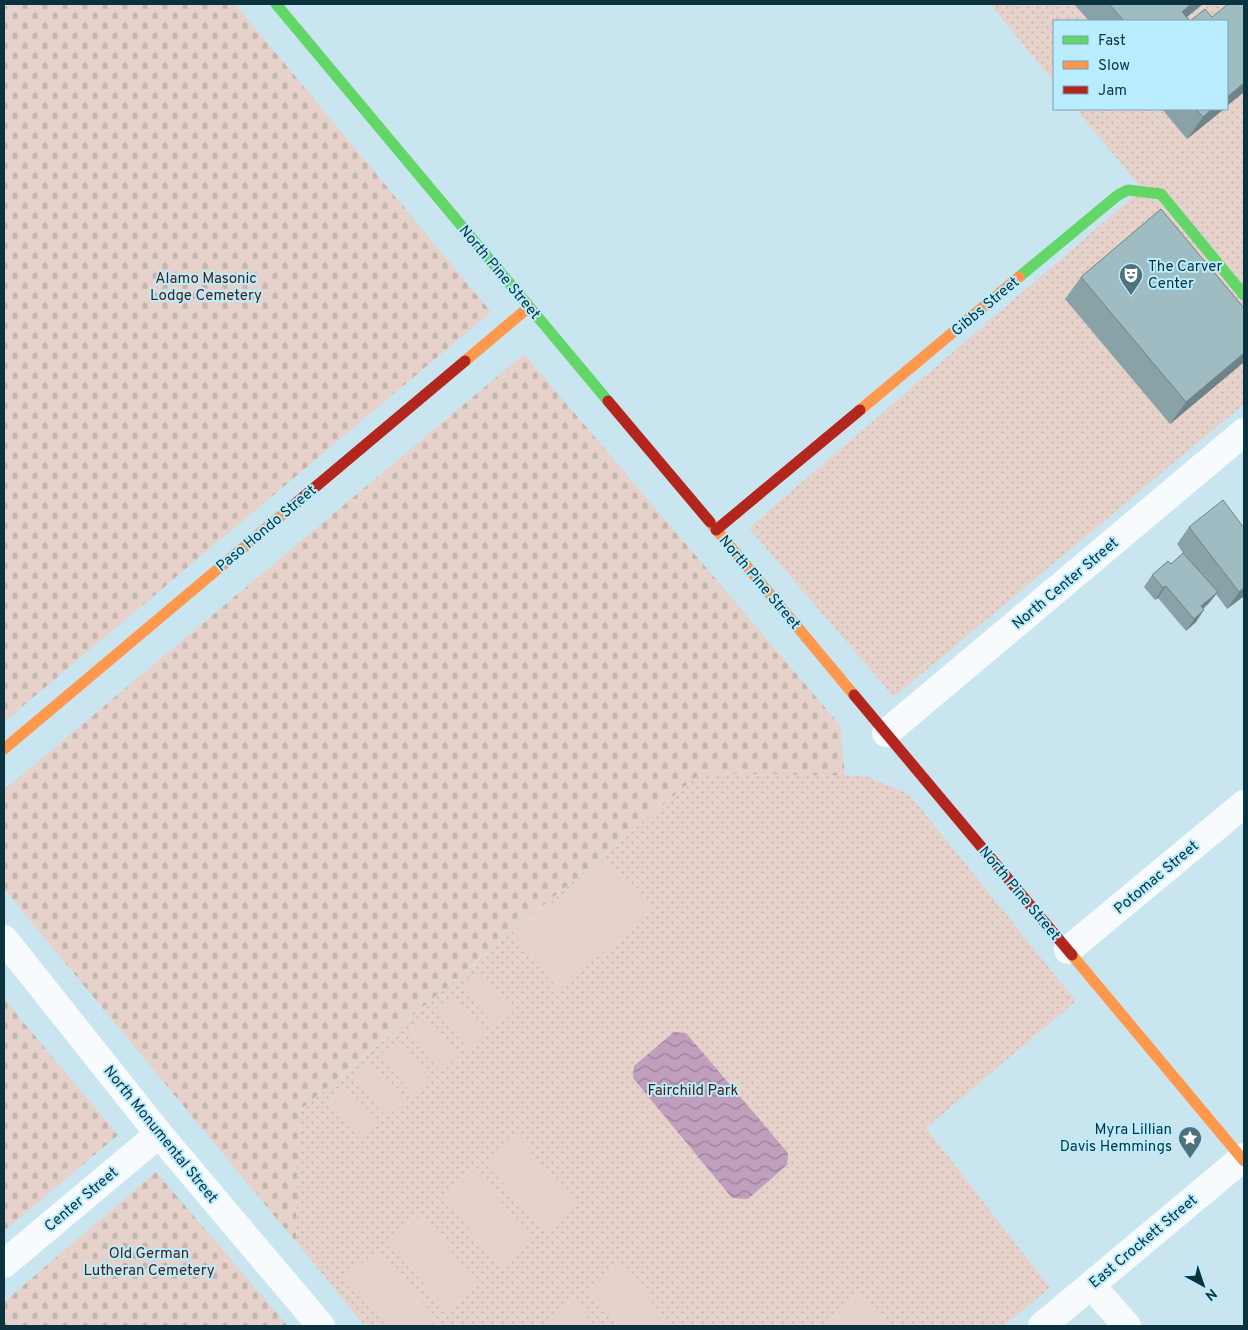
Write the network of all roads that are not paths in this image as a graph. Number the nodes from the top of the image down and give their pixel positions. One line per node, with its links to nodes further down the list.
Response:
1 (276, 4): 3 (street, North Pine Street)
2 (1244, 296): 5 (street, Gibbs Street)
3 (529, 307): 5 (street, North Pine Street); 7 (street, Paso Hondo Street)
4 (1244, 432): 6 (street, North Center Street)
5 (716, 530): 6 (street, North Pine Street)
6 (886, 733): 10 (street, North Pine Street)
7 (4, 749)
8 (1244, 804): 10 (street, Potomac Street)
9 (4, 939): 11 (street, North Monumental Street)
10 (1068, 950): 12 (street, North Pine Street)
11 (159, 1134): 13 (street, Center Street); 15 (street, North Monumental Street)
12 (1244, 1159): 14 (street, East Crockett Street)
13 (4, 1264)
14 (1091, 1285): 16 (street, East Crockett Street); 17 (street)
15 (321, 1326)
16 (1042, 1326)
17 (1127, 1326)

